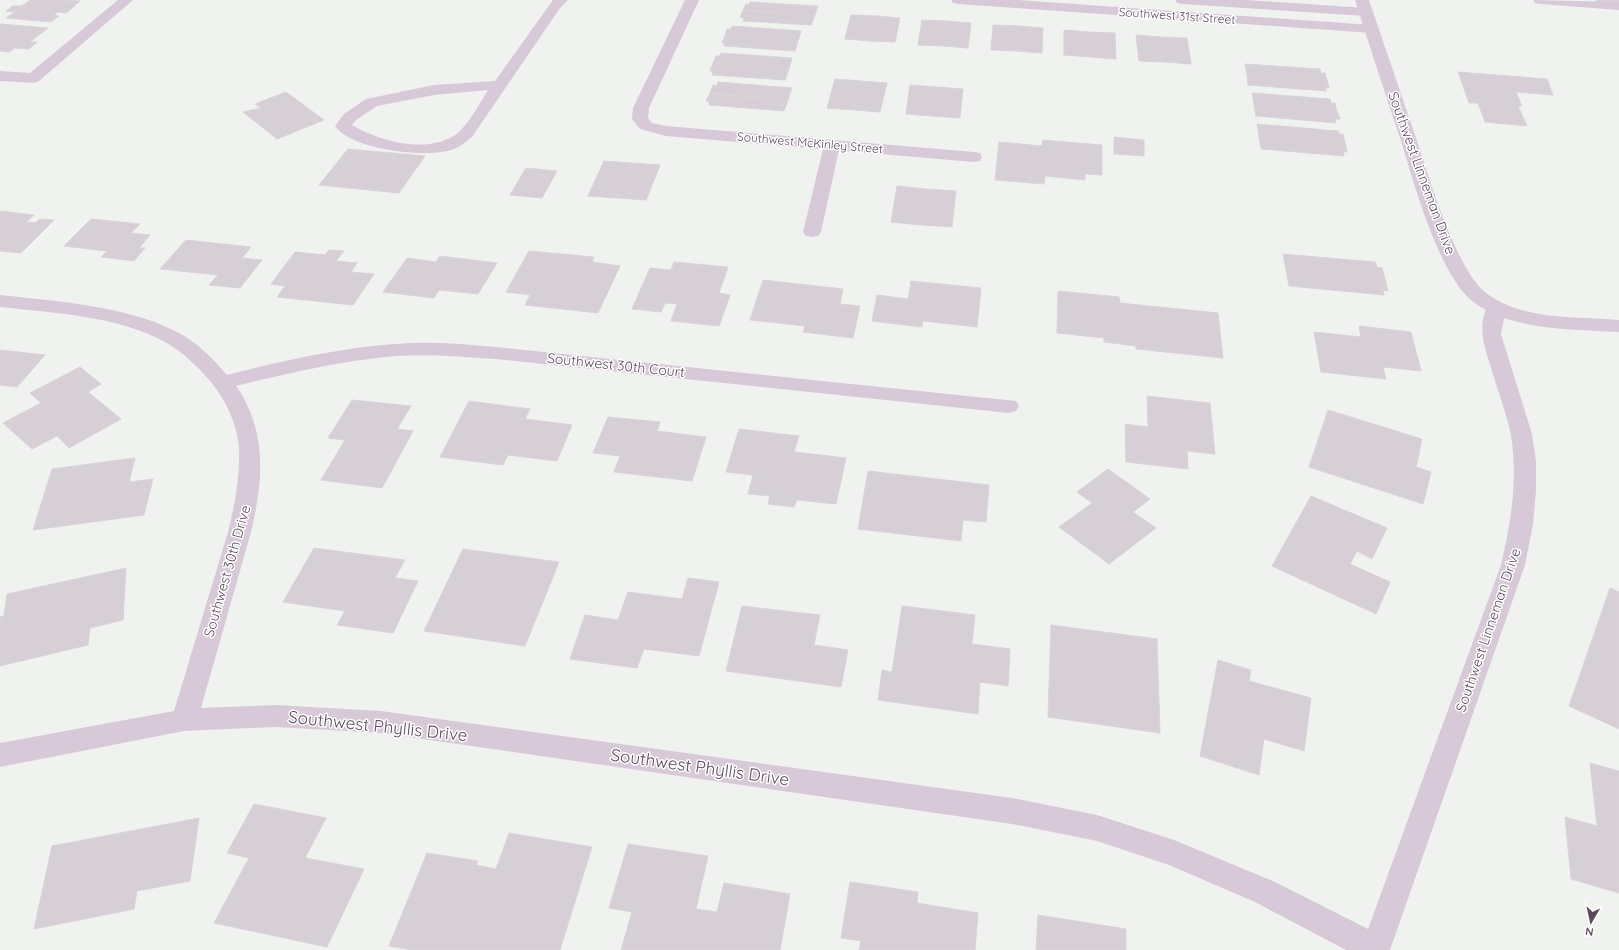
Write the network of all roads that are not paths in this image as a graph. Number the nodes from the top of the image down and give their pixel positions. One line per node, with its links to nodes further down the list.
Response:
1 (126, 0): 10 (street)
2 (561, 0): 11 (street)
3 (692, 0): 12 (street, Southwest McKinley Street)
4 (958, 0): 9 (street, Southwest 31st Street)
5 (1182, 0): 7 (street)
6 (1540, 0): 8 (street)
7 (1364, 6): 9 (street, Southwest Linneman Drive)
8 (1619, 6)
9 (1372, 29): 16 (street, Southwest Linneman Drive)
10 (0, 76)
11 (499, 85): 11 (street)
12 (832, 145): 13 (street, Southwest McKinley Street); 14 (street)
13 (974, 157)
14 (812, 232)
15 (0, 301): 18 (street, Southwest 30th Drive)
16 (1496, 308): 17 (street); 22 (street, Southwest Linneman Drive)
17 (1619, 326)
18 (225, 382): 19 (street, Southwest 30th Court); 20 (street, Southwest 30th Drive)
19 (1009, 406)
20 (184, 720): 21 (street, Southwest Phyllis Drive); 22 (street, Southwest Phyllis Drive)
21 (0, 755)
22 (1375, 949)

